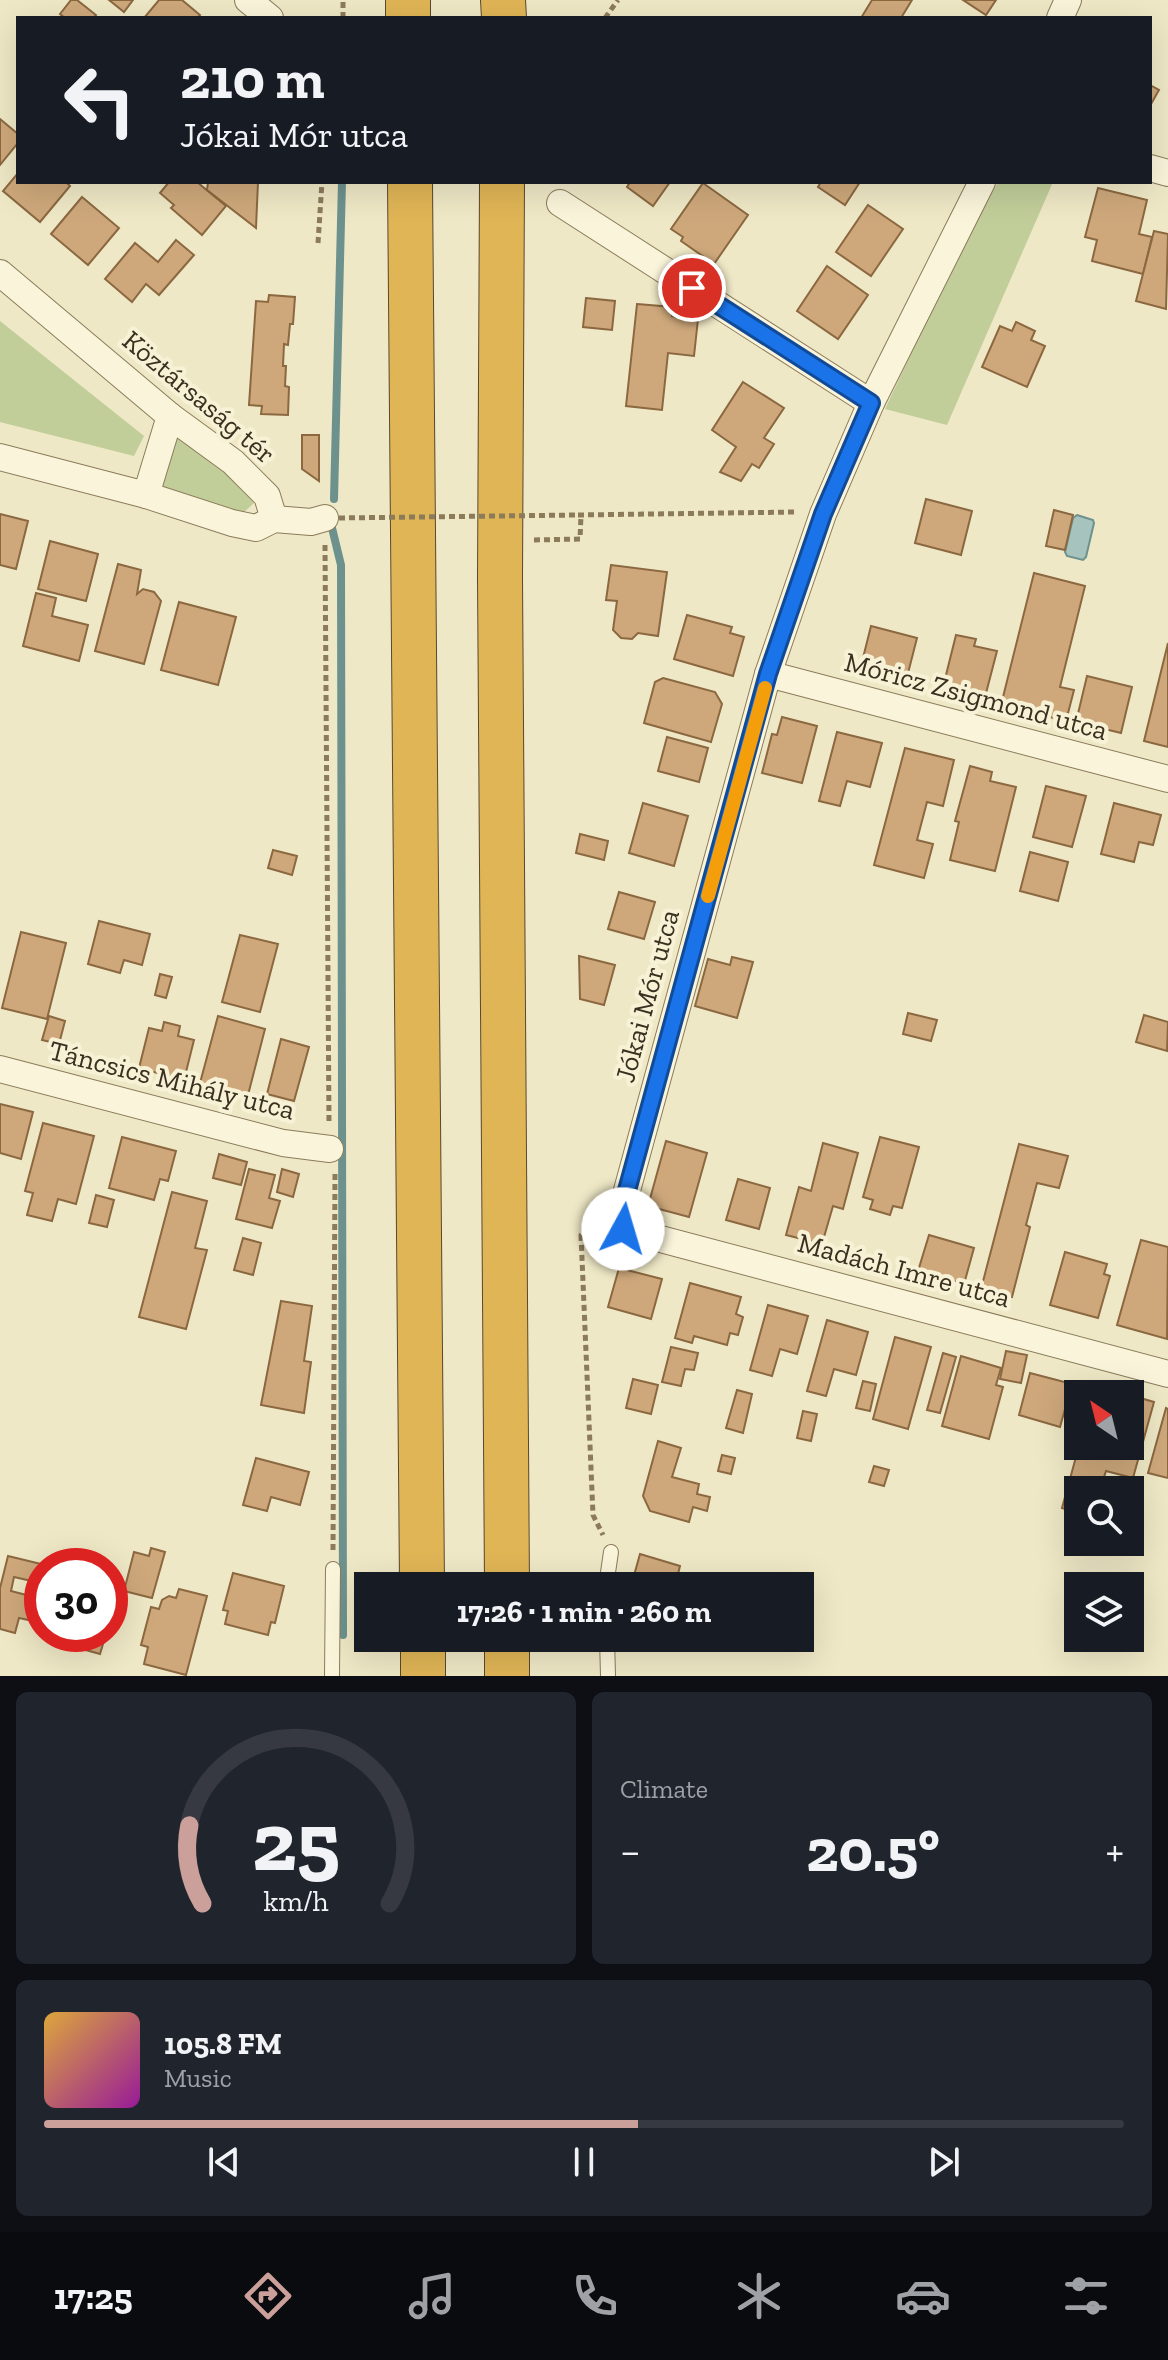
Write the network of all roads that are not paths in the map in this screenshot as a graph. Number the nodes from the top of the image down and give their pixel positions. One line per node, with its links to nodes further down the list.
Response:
1 (248, 0): 2 (street)
2 (268, 16)
3 (410, 184): 22 (highway)
4 (502, 184): 23 (highway)
5 (981, 184): 8 (street, Jókai Mór utca)
6 (560, 203): 8 (street)
7 (0, 273): 9 (street, Köztársaság tér)
8 (871, 403): 14 (street, Jókai Mór utca)
9 (170, 416): 11 (street); 13 (street, Köztársaság tér)
10 (0, 457): 11 (street)
11 (146, 495): 13 (street)
12 (332, 518): 13 (street)
13 (274, 519)
14 (768, 674): 15 (street, Móricz Zsigmond utca); 18 (street, Jókai Mór utca)
15 (1168, 779)
16 (0, 1069): 17 (street, Táncsics Mihály utca)
17 (330, 1149)
18 (623, 1229): 19 (street, Madách Imre utca)
19 (1168, 1374)
20 (611, 1552): 24 (lane)
21 (333, 1569): 28 (lane)
22 (422, 1572)
23 (507, 1572)
24 (608, 1572)
25 (423, 1652): 29 (highway)
26 (507, 1652): 30 (highway)
27 (607, 1652): 31 (lane)
28 (332, 1676)
29 (423, 1676)
30 (507, 1676)
31 (608, 1676)

